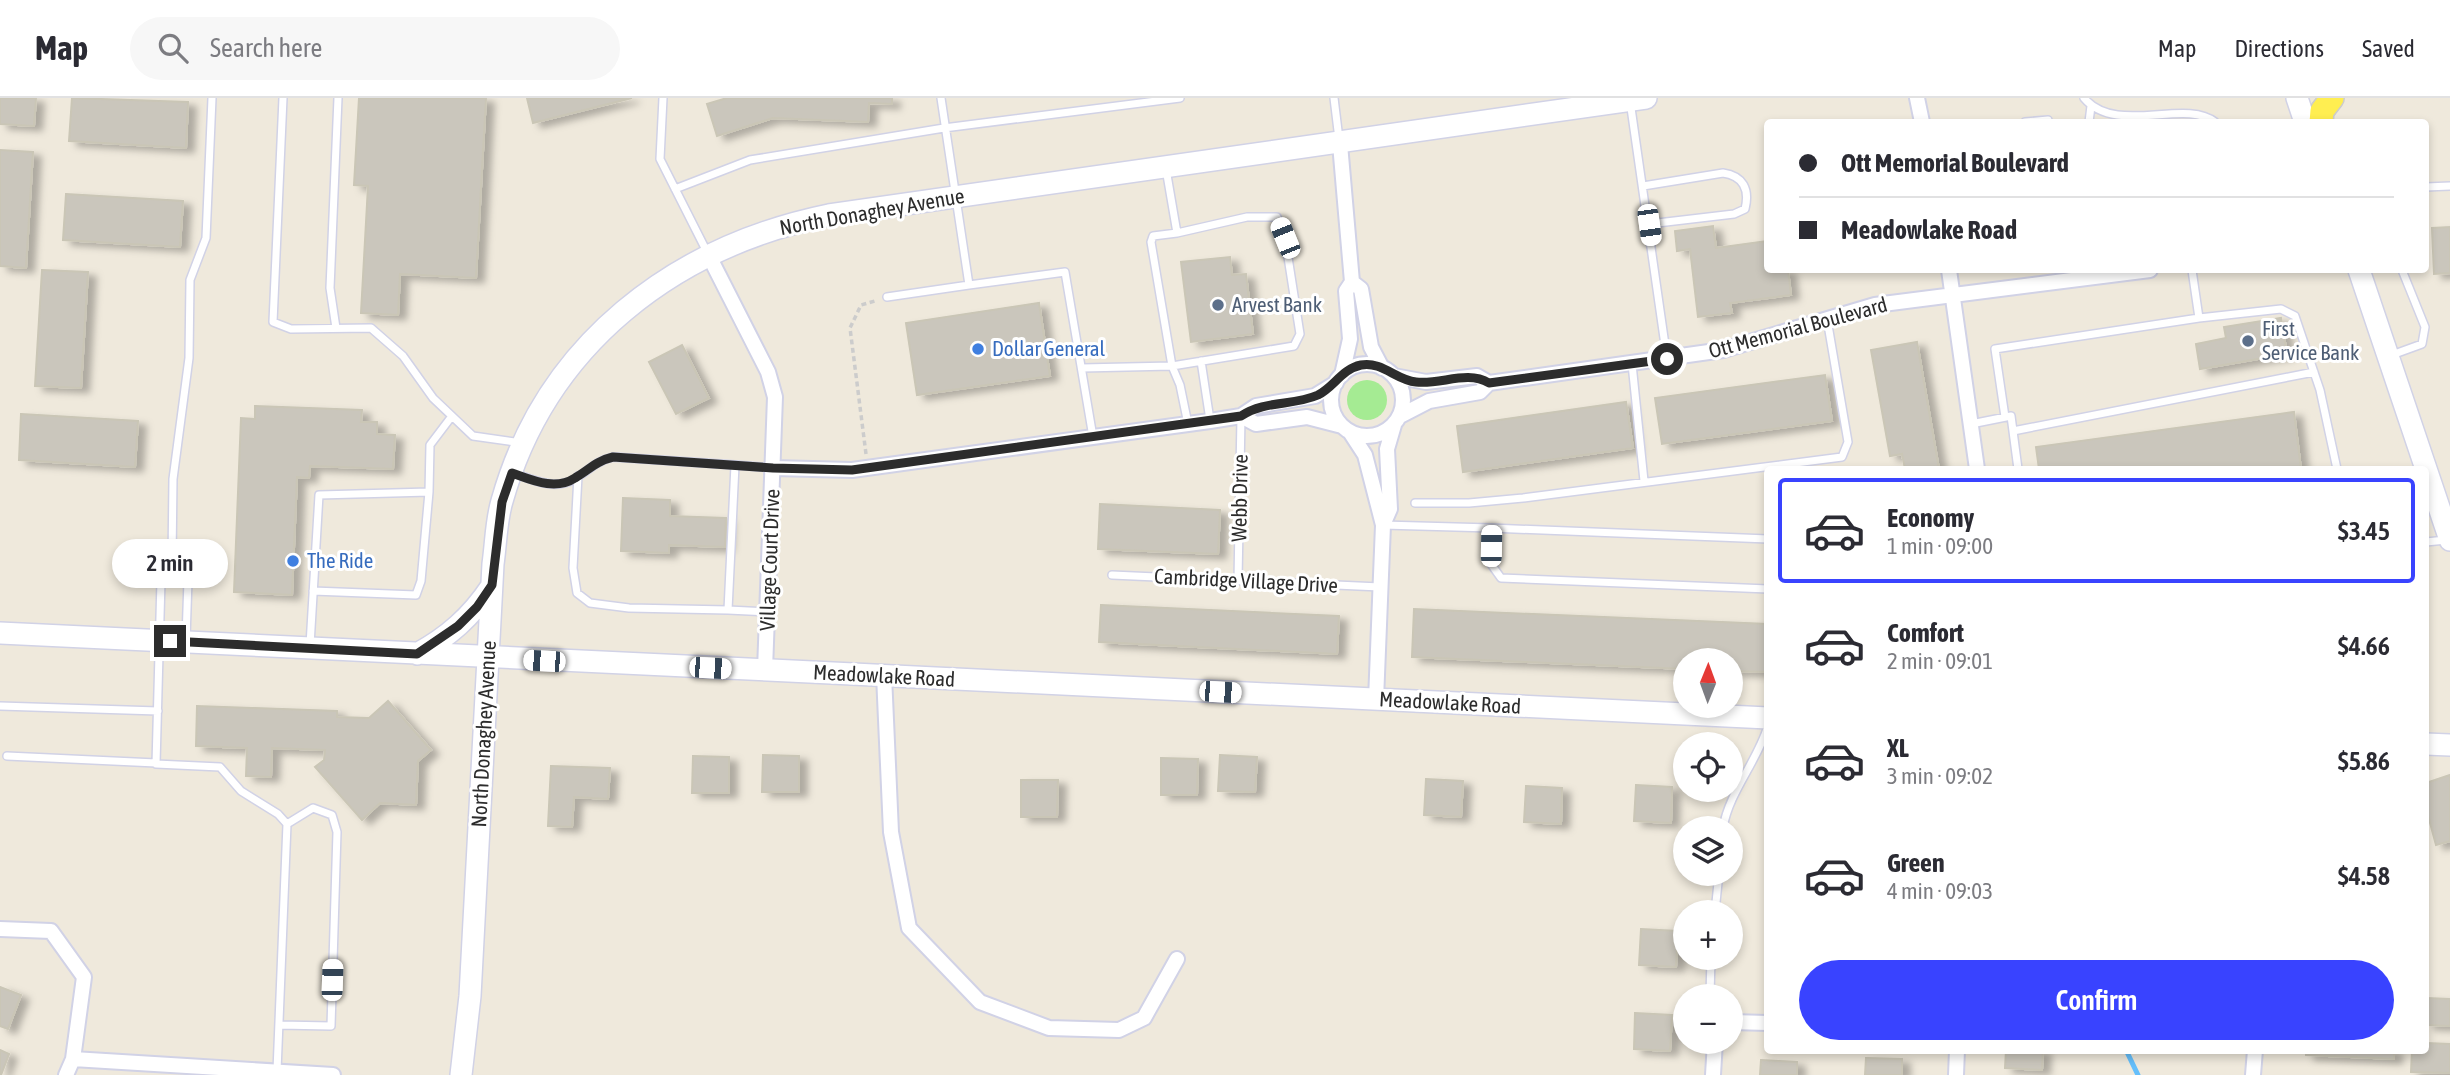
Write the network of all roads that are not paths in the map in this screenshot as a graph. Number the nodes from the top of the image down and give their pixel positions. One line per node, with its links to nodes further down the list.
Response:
1 (212, 98): 83 (lane)
2 (283, 98): 42 (lane)
3 (338, 98): 42 (lane)
4 (663, 98): 26 (lane)
5 (941, 98): 20 (lane)
6 (1180, 98): 20 (lane)
7 (1334, 98): 21 (lane)
8 (1917, 98): 17 (street)
9 (2084, 98): 14 (lane)
10 (2291, 98): 16 (street)
11 (2332, 98): 16 (main road)
12 (1638, 99): 21 (street, North Donaghey Avenue); 23 (lane)
13 (2147, 105): 14 (lane)
14 (2091, 106): 18 (lane)
15 (2204, 106): 19 (lane)
16 (2307, 115)
17 (1921, 119)
18 (2089, 119)
19 (2213, 119)
20 (944, 128): 26 (lane); 27 (lane)
21 (1340, 144): 22 (street, North Donaghey Avenue); 36 (street)
22 (1166, 168): 27 (street, North Donaghey Avenue); 29 (lane)
23 (1643, 186): 28 (lane); 28 (lane)
24 (2450, 186): 25 (lane)
25 (2429, 187)
26 (675, 189): 30 (lane)
27 (956, 198): 30 (street, North Donaghey Avenue); 37 (lane)
28 (1649, 225): 44 (lane)
29 (1177, 233): 45 (lane); 47 (lane)
30 (708, 254): 63 (street, North Donaghey Avenue); 70 (street, Village Court Drive)
31 (1950, 273): 38 (street)
32 (2127, 273): 38 (street, Ott Memorial Boulevard)
33 (2192, 273): 40 (lane)
34 (2360, 273): 43 (street)
35 (2403, 273): 43 (lane)
36 (1352, 282): 49 (street); 51 (street)
37 (969, 285): 39 (lane); 48 (lane)
38 (1954, 296): 41 (street, Ott Memorial Boulevard); 59 (street)
39 (887, 298)
40 (2199, 318): 50 (lane); 55 (lane)
41 (1827, 319): 44 (street, Ott Memorial Boulevard); 65 (lane)
42 (336, 328): 53 (lane)
43 (2388, 356): 69 (street)
44 (1667, 359): 46 (street, Ott Memorial Boulevard)
45 (1201, 361): 47 (lane); 57 (lane)
46 (1632, 364): 52 (street, Ott Memorial Boulevard); 74 (lane)
47 (1172, 366): 48 (lane); 58 (lane)
48 (1082, 368): 62 (lane)
49 (1388, 372): 51 (street); 52 (street, Ott Memorial Boulevard); 56 (street)
50 (2314, 372): 61 (lane); 68 (lane)
51 (1339, 379): 54 (street); 60 (street)
52 (1489, 383): 56 (street, Ott Memorial Boulevard)
53 (452, 416): 63 (lane); 76 (lane)
54 (1241, 416): 57 (street); 60 (street); 85 (lane, Webb Drive)
55 (2005, 417): 59 (lane); 61 (lane)
56 (1397, 420): 60 (street); 78 (street)
57 (1210, 421): 58 (street)
58 (1188, 424): 62 (street)
59 (1971, 424): 66 (street)
60 (1346, 429): 78 (street)
61 (2013, 431): 67 (lane)
62 (1093, 437): 70 (street)
63 (523, 443): 72 (street, North Donaghey Avenue)
64 (735, 465): 70 (lane); 73 (lane); 90 (lane)
65 (1779, 466)
66 (1977, 466)
67 (2018, 466)
68 (2336, 466)
69 (2423, 466)
70 (773, 468): 91 (street, Village Court Drive)
71 (1764, 468): 74 (lane)
72 (512, 473): 73 (lane); 86 (street, North Donaghey Avenue)
73 (578, 477): 90 (lane)
74 (1644, 481): 77 (lane)
75 (2429, 483): 81 (street)
76 (429, 492): 89 (lane); 89 (lane)
77 (1415, 503)
78 (1383, 525): 79 (lane); 87 (street)
79 (1491, 528): 80 (lane); 88 (lane)
80 (1764, 539)
81 (2450, 540): 82 (lane)
82 (2429, 542)
83 (172, 560): 93 (lane); 94 (lane)
84 (1112, 575): 85 (lane, Cambridge Village Drive)
85 (1238, 580): 87 (lane, Cambridge Village Drive)
86 (492, 585): 96 (street); 97 (street, North Donaghey Avenue)
87 (1380, 587): 100 (street)
88 (1764, 589)
89 (313, 591): 95 (lane)
90 (728, 610): 91 (lane)
91 (768, 612): 98 (street, Village Court Drive)
92 (0, 633): 93 (street, Meadowlake Road)
93 (161, 641): 94 (street, Meadowlake Road); 102 (lane)
94 (186, 642): 95 (street, Meadowlake Road)
95 (310, 649): 96 (street, Meadowlake Road)
96 (417, 654): 97 (street, Meadowlake Road)
97 (489, 658): 98 (street, Meadowlake Road); 123 (street, North Donaghey Avenue)
98 (765, 670): 99 (street, Meadowlake Road)
99 (884, 675): 100 (street, Meadowlake Road); 112 (street)
100 (1376, 700): 103 (street, Meadowlake Road)
101 (0, 706): 102 (lane)
102 (158, 711): 108 (lane)
103 (1764, 718)
104 (1764, 739): 109 (lane)
105 (2429, 744): 106 (street)
106 (2450, 745)
107 (7, 757): 108 (lane)
108 (156, 763): 110 (lane)
109 (1725, 816)
110 (287, 824): 115 (lane); 115 (lane)
111 (0, 929): 119 (street)
112 (1177, 959)
113 (1743, 1022): 114 (street)
114 (1764, 1023)
115 (279, 1026): 120 (lane)
116 (1714, 1054): 124 (street)
117 (1957, 1054): 125 (street)
118 (2255, 1054): 126 (street)
119 (72, 1059): 120 (street); 121 (street)
120 (277, 1072): 122 (street)
121 (65, 1075)
122 (333, 1075)
123 (461, 1075)
124 (1713, 1075)
125 (1956, 1075)
126 (2253, 1075)

